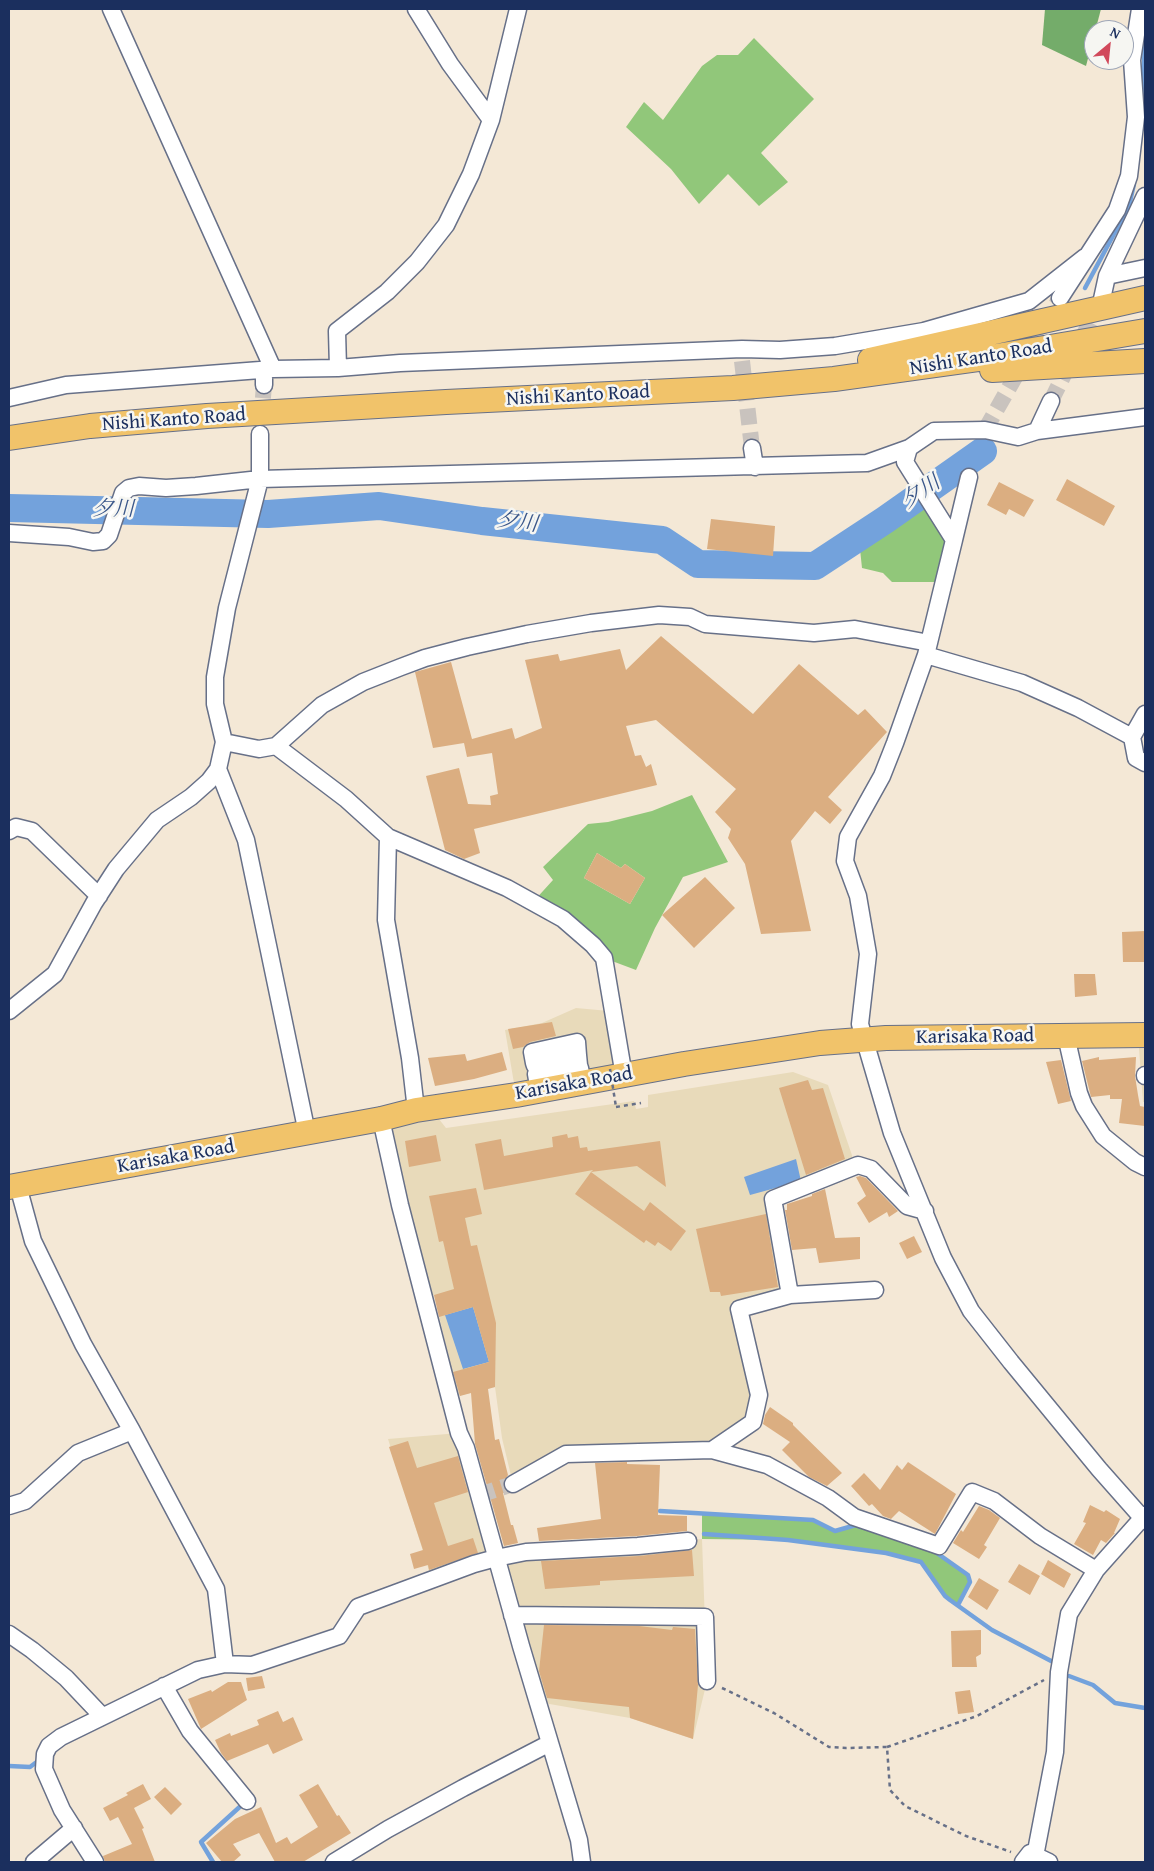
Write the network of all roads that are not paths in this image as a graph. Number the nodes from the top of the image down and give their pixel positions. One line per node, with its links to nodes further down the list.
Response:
1 (111, 9): 16 (street)
2 (416, 9): 5 (street)
3 (518, 9): 5 (street)
4 (1140, 9): 7 (street)
5 (491, 120): 15 (street)
6 (1145, 196): 9 (street)
7 (1085, 257): 10 (street); 15 (street)
8 (1145, 268): 9 (street)
9 (1107, 276): 12 (street)
10 (1060, 298)
11 (1145, 298): 18 (highway)
12 (1102, 299)
13 (1145, 331): 17 (highway, Nishi Kanto Road)
14 (1145, 361): 17 (highway)
15 (338, 368): 16 (street)
16 (267, 374): 19 (street)
17 (834, 379): 18 (highway, Nishi Kanto Road)
18 (565, 396): 24 (highway, Nishi Kanto Road)
19 (9, 398)
20 (1051, 401): 22 (street)
21 (1145, 417): 22 (street)
22 (1037, 431): 26 (street)
23 (260, 434): 29 (street)
24 (9, 438)
25 (752, 448): 27 (street)
26 (909, 448): 27 (street); 31 (street)
27 (755, 467): 29 (street)
28 (969, 477): 31 (street)
29 (260, 479): 30 (street); 35 (street)
30 (9, 533)
31 (954, 540): 32 (street)
32 (927, 649): 34 (street); 36 (street); 45 (street)
33 (1145, 714): 34 (street)
34 (1132, 737): 37 (street)
35 (224, 742): 36 (street); 38 (street)
36 (276, 746): 40 (street)
37 (1145, 763)
38 (218, 769): 41 (street); 51 (street)
39 (9, 831): 41 (street)
40 (388, 837): 47 (street); 49 (street)
41 (99, 896): 42 (street)
42 (9, 1011)
43 (1145, 1035): 44 (highway, Karisaka Road)
44 (1066, 1036): 45 (highway, Karisaka Road); 52 (street)
45 (864, 1040): 47 (highway, Karisaka Road); 54 (street)
46 (580, 1069): 47 (highway, Karisaka Road); 48 (highway, Karisaka Road); 48 (street)
47 (617, 1073)
48 (537, 1076): 49 (highway, Karisaka Road)
49 (416, 1110): 50 (highway, Karisaka Road)
50 (381, 1119): 51 (highway, Karisaka Road); 63 (street)
51 (307, 1133): 53 (highway, Karisaka Road)
52 (1145, 1167)
53 (13, 1186): 57 (street)
54 (925, 1211): 56 (street); 61 (street)
55 (875, 1290): 56 (street)
56 (790, 1295): 58 (street)
57 (132, 1430): 60 (street); 67 (street)
58 (712, 1450): 59 (street); 64 (street)
59 (513, 1484)
60 (9, 1506)
61 (1144, 1518): 64 (street)
62 (688, 1540): 63 (street)
63 (496, 1558): 65 (street); 67 (street)
64 (1096, 1570): 74 (street)
65 (512, 1615): 68 (street); 71 (street)
66 (9, 1634): 70 (street)
67 (225, 1664): 69 (street)
68 (707, 1680)
69 (164, 1686): 70 (street); 72 (street)
70 (102, 1716): 73 (street)
71 (550, 1744): 77 (street); 78 (street)
72 (247, 1801)
73 (74, 1828): 75 (street); 76 (street)
74 (1026, 1857): 79 (street)
75 (34, 1862)
76 (95, 1862)
77 (334, 1862)
78 (582, 1862)
79 (1049, 1862)

